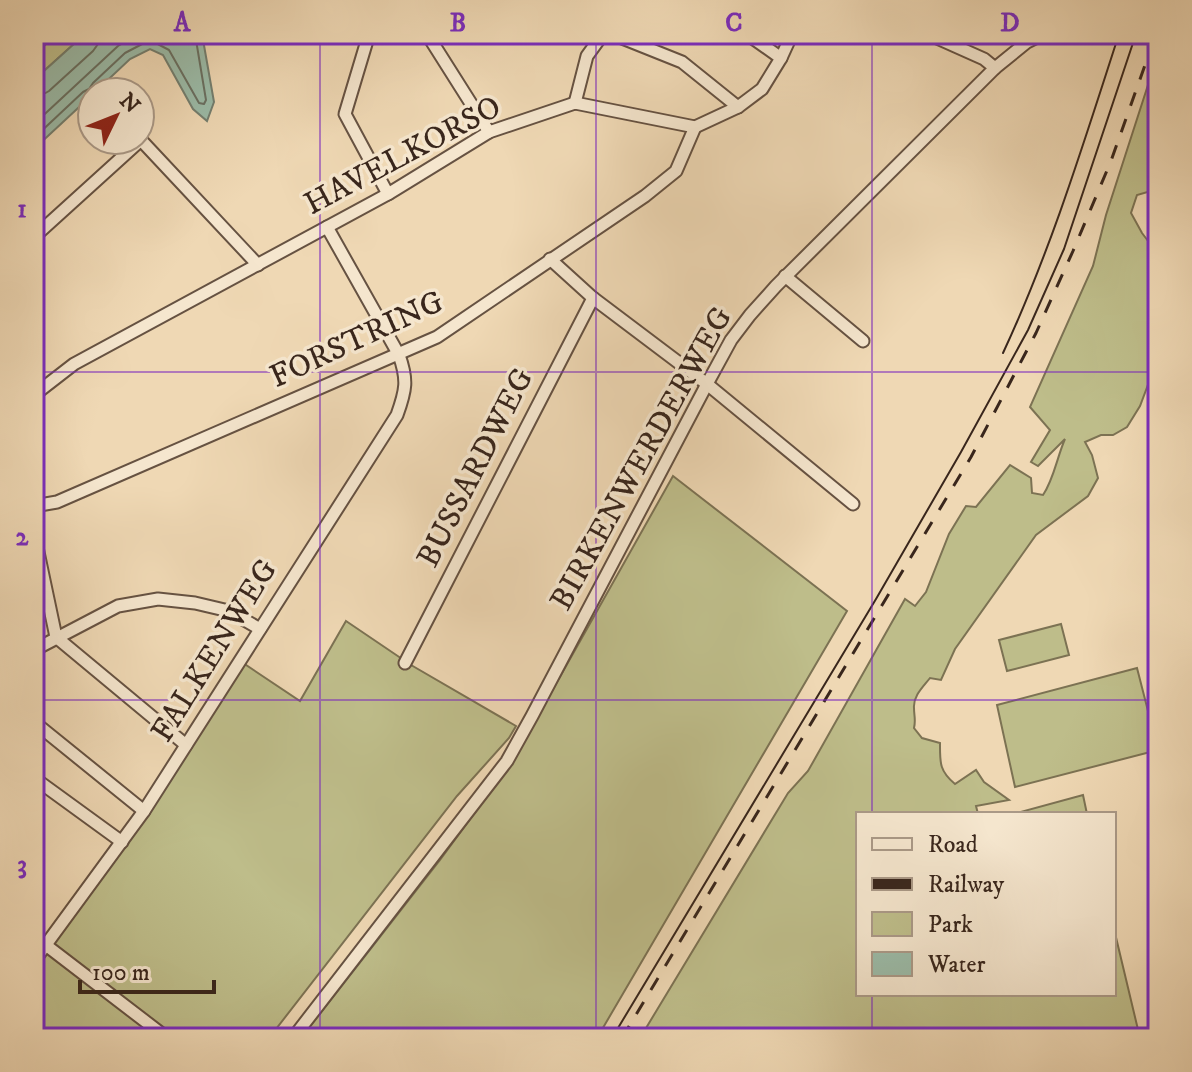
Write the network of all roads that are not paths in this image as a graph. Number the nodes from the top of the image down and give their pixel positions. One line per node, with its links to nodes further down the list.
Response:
1 (369, 34): 17 (street)
2 (427, 34): 14 (street)
3 (603, 34): 11 (street)
4 (612, 34): 12 (street)
5 (747, 34): 9 (street)
6 (792, 34): 9 (street)
7 (928, 34): 10 (street)
8 (1043, 34): 10 (street, BIRKENWERDERWEG)
9 (781, 58): 12 (street)
10 (995, 68): 22 (street, BIRKENWERDERWEG)
11 (575, 103): 13 (street, HAVELKORSO); 14 (street, HAVELKORSO)
12 (738, 107): 13 (street)
13 (695, 127): 20 (street, FORSTRING)
14 (489, 132): 17 (street, HAVELKORSO)
15 (123, 156): 19 (street)
16 (155, 156): 21 (street)
17 (388, 194): 18 (street, HAVELKORSO)
18 (327, 227): 21 (street, HAVELKORSO); 25 (street)
19 (34, 237)
20 (550, 259): 23 (street); 25 (street, FORSTRING)
21 (258, 265): 27 (street, HAVELKORSO)
22 (785, 276): 24 (street); 26 (street, BIRKENWERDERWEG)
23 (593, 298): 26 (street); 34 (street, BUSSARDWEG)
24 (863, 341)
25 (399, 355): 29 (street, FORSTRING); 31 (street, FALKENWEG)
26 (707, 384): 28 (street); 44 (street, BIRKENWERDERWEG)
27 (34, 395)
28 (853, 504)
29 (34, 506)
30 (34, 533): 32 (street)
31 (260, 629): 32 (street); 36 (street, FALKENWEG)
32 (56, 637): 33 (street); 36 (street)
33 (34, 650)
34 (405, 663)
35 (34, 722): 38 (street)
36 (186, 745): 38 (street, FALKENWEG)
37 (34, 778): 39 (street)
38 (144, 811): 39 (street, FALKENWEG)
39 (122, 842): 41 (street, FALKENWEG)
40 (34, 936): 41 (street)
41 (46, 946): 42 (street, FALKENWEG); 43 (street)
42 (34, 961)
43 (167, 1038)
44 (293, 1038)

